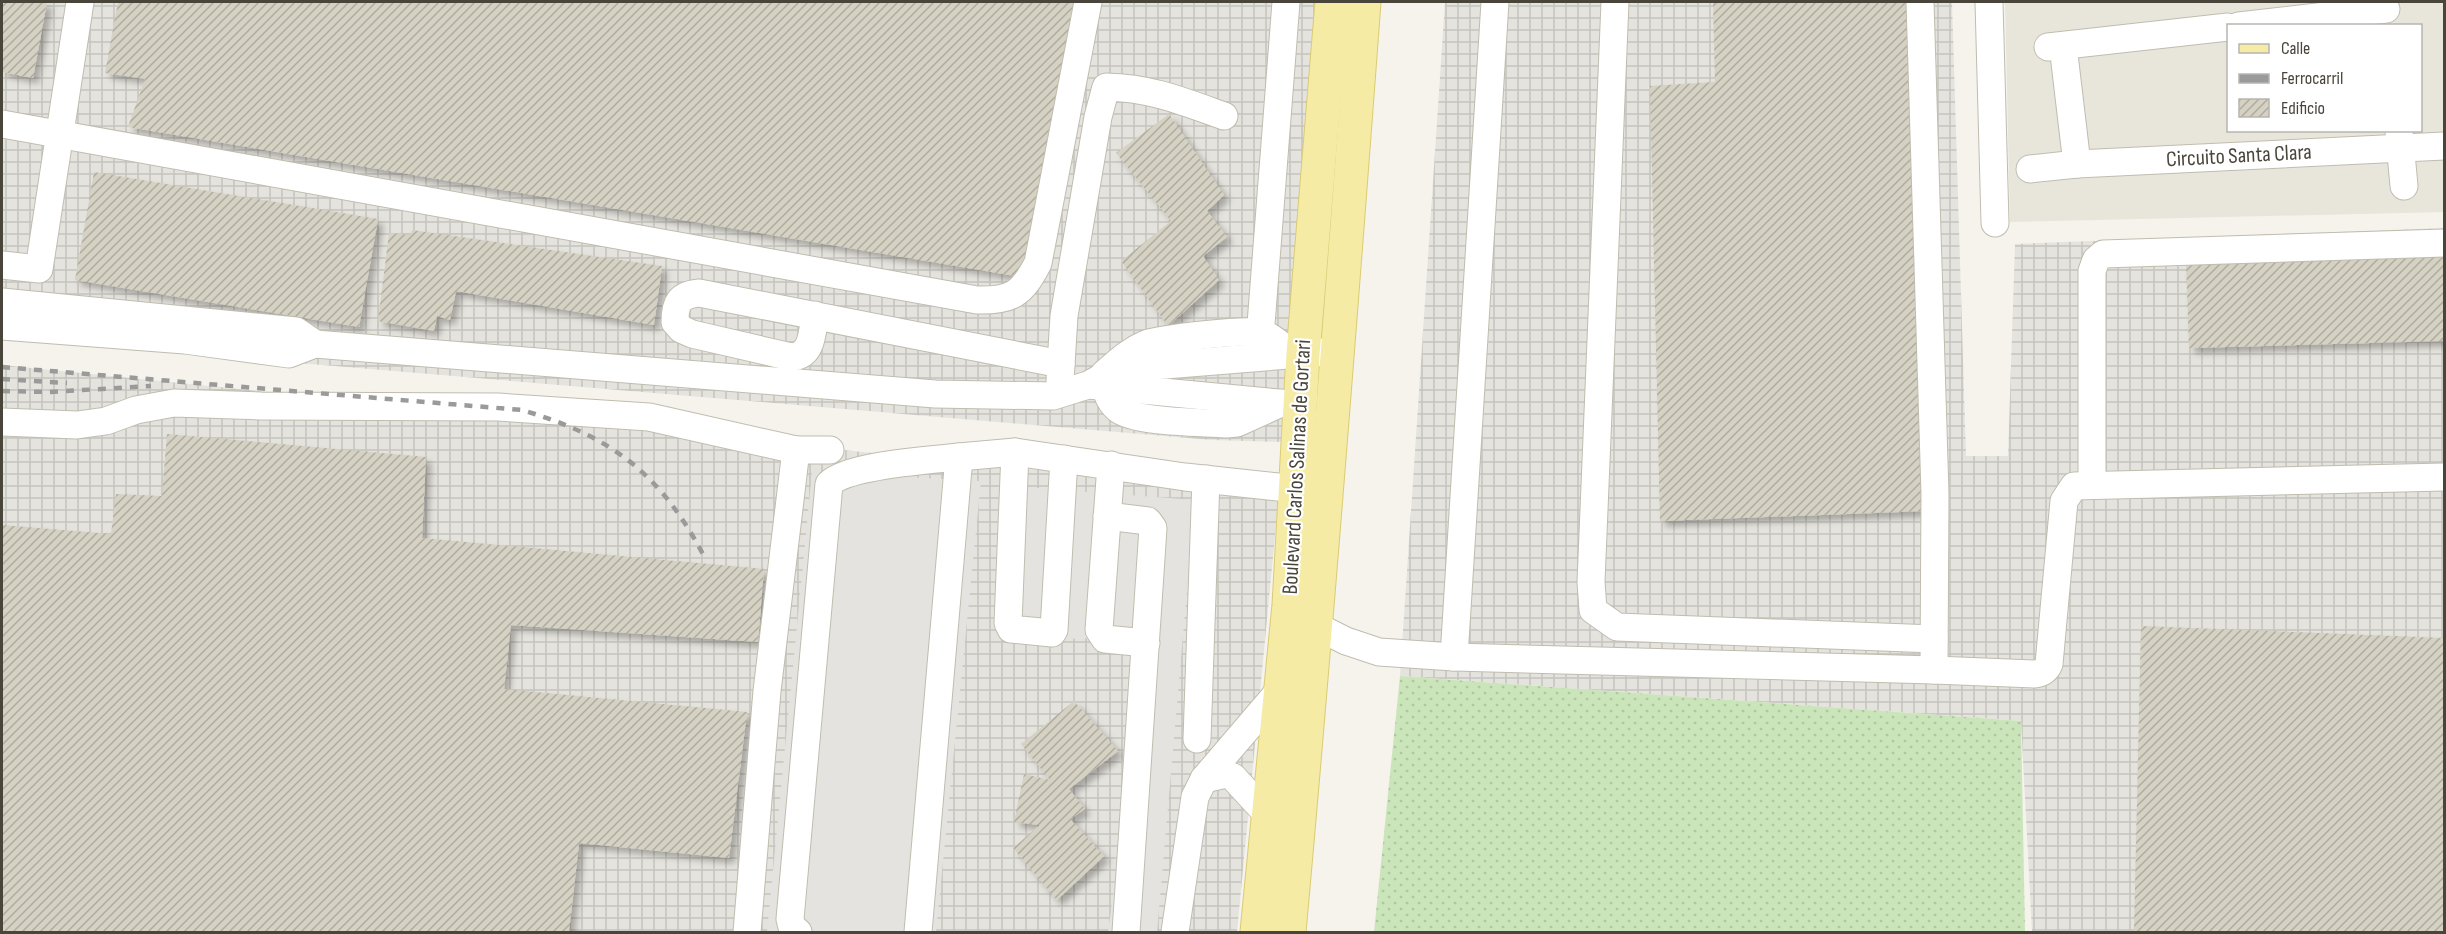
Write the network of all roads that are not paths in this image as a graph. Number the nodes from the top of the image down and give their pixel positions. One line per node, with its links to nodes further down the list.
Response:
1 (80, 2): 17 (street)
2 (1088, 2): 13 (street)
3 (1286, 2): 31 (street)
4 (1332, 2): 33 (main road, Boulevard Carlos Salinas de Gortari)
5 (1364, 2): 32 (main road, Boulevard Carlos Salinas de Gortari)
6 (1495, 2): 57 (street)
7 (1615, 2): 55 (street)
8 (1920, 2): 55 (street)
9 (1989, 2): 23 (street)
10 (2386, 12): 11 (street)
11 (2260, 24)
12 (2227, 27): 20 (street)
13 (1075, 69): 14 (street); 17 (street)
14 (1106, 87): 15 (street); 35 (street)
15 (1224, 116)
16 (2, 124): 17 (street)
17 (59, 133): 26 (street)
18 (2400, 140): 19 (street, Circuito Santa Clara); 20 (street, Circuito Santa Clara); 22 (street)
19 (2445, 146)
20 (2077, 164): 21 (street, Circuito Santa Clara)
21 (2030, 169)
22 (2404, 186)
23 (1995, 223)
24 (2445, 243): 51 (street)
25 (2, 265): 26 (street)
26 (39, 269): 29 (street)
27 (2, 302): 29 (street)
28 (815, 315): 28 (street); 35 (street)
29 (31, 316): 30 (street); 37 (street)
30 (2, 326)
31 (1259, 344): 33 (street); 34 (street); 36 (street)
32 (1338, 351): 33 (street); 40 (main road, Boulevard Carlos Salinas de Gortari)
33 (1298, 354): 39 (main road, Boulevard Carlos Salinas de Gortari)
34 (1199, 362): 36 (street); 38 (street)
35 (1061, 364): 37 (street)
36 (1099, 382): 37 (street); 38 (street); 41 (street)
37 (1059, 394)
38 (1198, 396): 41 (street)
39 (1291, 404): 40 (street); 41 (street); 52 (main road, Boulevard Carlos Salinas de Gortari)
40 (1334, 407): 52 (main road, Boulevard Carlos Salinas de Gortari)
41 (1238, 411)
42 (2, 422): 43 (street)
43 (796, 450): 44 (street); 63 (street)
44 (830, 450)
45 (1016, 452): 46 (street); 47 (street); 47 (street)
46 (959, 457): 64 (street); 65 (street)
47 (1064, 459): 48 (street)
48 (1111, 465): 50 (street); 53 (street)
49 (2445, 477): 51 (street)
50 (1206, 479): 52 (street); 60 (street)
51 (2092, 484): 58 (street)
52 (1310, 491): 54 (main road, Boulevard Carlos Salinas de Gortari); 59 (main road, Boulevard Carlos Salinas de Gortari)
53 (1107, 516): 56 (street); 56 (street)
54 (1316, 626): 57 (street); 69 (main road, Boulevard Carlos Salinas de Gortari)
55 (1934, 639): 58 (street)
56 (1146, 643): 66 (street)
57 (1454, 657): 58 (street)
58 (1934, 670)
59 (1280, 690): 61 (street); 62 (main road, Boulevard Carlos Salinas de Gortari)
60 (1197, 740)
61 (1204, 779): 62 (street); 67 (street)
62 (1268, 815): 68 (main road, Boulevard Carlos Salinas de Gortari)
63 (747, 933)
64 (798, 933)
65 (918, 933)
66 (1126, 933)
67 (1175, 933)
68 (1257, 933)
69 (1289, 933)

